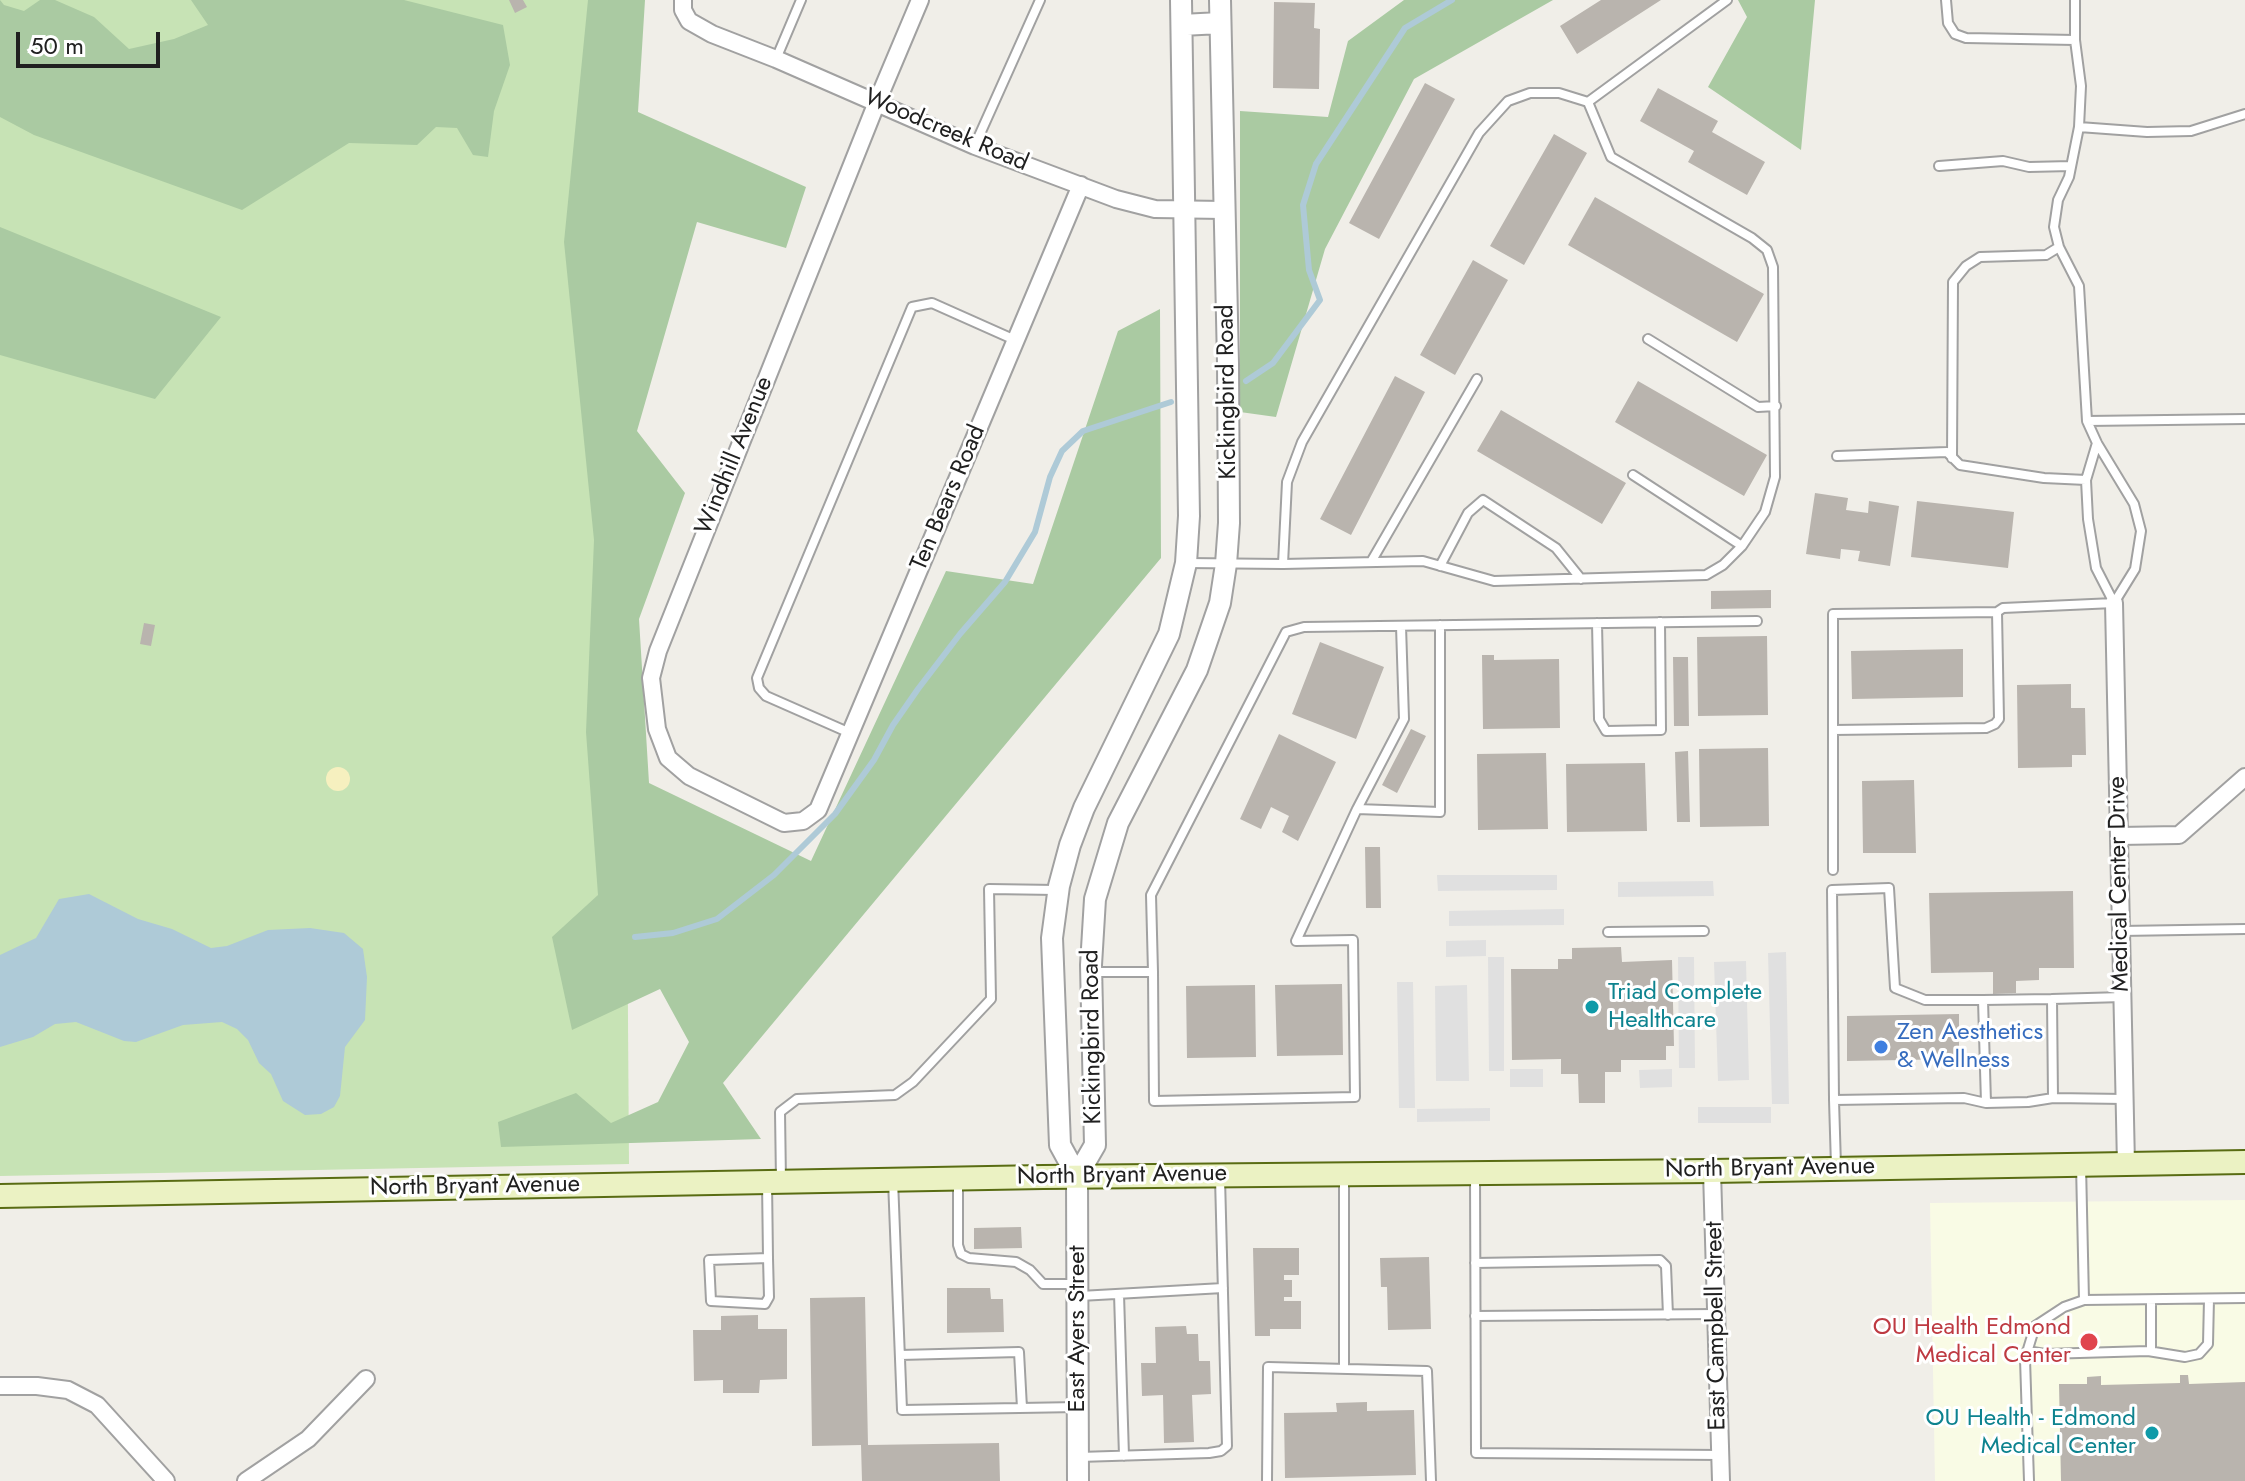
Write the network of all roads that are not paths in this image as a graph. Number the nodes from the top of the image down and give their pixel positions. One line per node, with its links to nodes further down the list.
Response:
1 (801, 0): 13 (lane)
2 (920, 0): 14 (street, Windhill Avenue)
3 (1040, 0): 18 (lane)
4 (1181, 0): 11 (street, Kickingbird Road)
5 (1220, 0): 10 (street, Kickingbird Road)
6 (1727, 0): 15 (lane)
7 (1946, 0): 12 (lane)
8 (2075, 0): 12 (lane)
9 (683, 5): 13 (street, Woodcreek Road)
10 (1220, 23): 11 (street); 23 (street, Kickingbird Road)
11 (1182, 25): 22 (street, Kickingbird Road)
12 (2075, 40): 17 (lane)
13 (776, 59): 14 (street, Woodcreek Road)
14 (877, 102): 18 (street, Woodcreek Road); 54 (street, Windhill Avenue)
15 (1588, 102): 28 (lane); 40 (lane)
16 (2245, 114): 17 (lane)
17 (2079, 127): 20 (lane)
18 (975, 146): 21 (street, Woodcreek Road)
19 (1939, 166): 20 (lane)
20 (2071, 166): 24 (lane)
21 (1081, 185): 22 (street, Woodcreek Road); 26 (street, Ten Bears Road)
22 (1185, 210): 23 (street, Woodcreek Road); 38 (street, Kickingbird Road)
23 (1224, 210): 39 (street, Kickingbird Road)
24 (2059, 247): 30 (lane); 33 (lane)
25 (1648, 339): 28 (lane)
26 (1015, 340): 51 (street, Ten Bears Road); 51 (lane)
27 (1477, 379): 37 (lane)
28 (1776, 406): 36 (lane)
29 (2245, 419): 30 (lane)
30 (2087, 421): 31 (lane)
31 (2097, 443): 35 (lane); 43 (lane)
32 (1837, 456): 33 (lane)
33 (1952, 458): 35 (lane)
34 (1633, 475): 36 (lane)
35 (2086, 480): 43 (lane)
36 (1742, 546): 42 (lane)
37 (1371, 562): 40 (lane); 41 (lane)
38 (1186, 563): 39 (lane); 57 (street, Kickingbird Road)
39 (1226, 564): 40 (lane); 62 (street, Kickingbird Road)
40 (1283, 564)
41 (1440, 566): 42 (lane); 42 (lane)
42 (1581, 579)
43 (2114, 603): 44 (lane); 55 (street, Medical Center Drive)
44 (1997, 612): 50 (lane); 50 (lane)
45 (1757, 621): 46 (lane)
46 (1660, 622): 47 (lane); 47 (lane)
47 (1597, 623): 48 (lane)
48 (1440, 625): 49 (lane); 53 (lane)
49 (1401, 626): 53 (lane); 63 (lane)
50 (1833, 730): 56 (lane)
51 (850, 733): 54 (street, Ten Bears Road)
52 (2245, 777): 55 (street)
53 (1357, 809): 63 (lane)
54 (818, 810)
55 (2119, 836): 60 (street, Medical Center Drive)
56 (1833, 870)
57 (1059, 890): 79 (street, Kickingbird Road); 82 (lane)
58 (2245, 929): 60 (lane)
59 (1704, 931): 61 (lane)
60 (2121, 931): 64 (street, Medical Center Drive)
61 (1608, 932)
62 (1091, 972): 63 (lane); 79 (street, Kickingbird Road)
63 (1153, 972)
64 (2123, 997): 65 (lane); 68 (street, Medical Center Drive)
65 (2052, 999): 66 (lane); 67 (lane)
66 (1983, 1000): 69 (lane); 70 (lane)
67 (2053, 1098): 68 (lane); 70 (lane)
68 (2125, 1099): 73 (street, Medical Center Drive)
69 (1834, 1100): 70 (lane); 74 (lane)
70 (1986, 1103)
71 (2242, 1157): 73 (main road, North Bryant Avenue)
72 (2081, 1165): 73 (main road, North Bryant Avenue); 74 (main road, North Bryant Avenue); 91 (lane)
73 (2126, 1165)
74 (1836, 1169): 75 (main road, North Bryant Avenue)
75 (1712, 1171): 76 (main road, North Bryant Avenue); 93 (street, East Campbell Street)
76 (1475, 1172): 77 (main road, North Bryant Avenue); 85 (lane)
77 (1343, 1173): 78 (main road, North Bryant Avenue); 99 (lane)
78 (1220, 1174): 79 (main road, North Bryant Avenue); 86 (lane)
79 (1077, 1176): 80 (main road, North Bryant Avenue); 87 (street, East Ayers Street)
80 (958, 1178): 81 (main road, North Bryant Avenue); 87 (lane)
81 (893, 1179): 82 (main road, North Bryant Avenue); 98 (lane)
82 (774, 1182): 83 (main road, North Bryant Avenue); 84 (lane)
83 (0, 1196)
84 (768, 1258): 84 (lane)
85 (1475, 1263): 94 (lane); 95 (lane)
86 (1223, 1288): 88 (lane); 105 (lane)
87 (1078, 1290): 88 (lane); 102 (street, East Ayers Street)
88 (1119, 1294): 105 (lane)
89 (2245, 1298): 90 (lane)
90 (2209, 1299): 92 (lane); 97 (lane)
91 (2084, 1300): 92 (lane); 96 (lane)
92 (2151, 1300): 97 (lane)
93 (1717, 1314): 94 (lane); 104 (street, East Campbell Street)
94 (1668, 1315): 95 (lane)
95 (1475, 1316): 104 (lane)
96 (2027, 1351): 97 (lane); 113 (lane)
97 (2151, 1351)
98 (900, 1355): 103 (lane); 103 (lane)
99 (1344, 1367): 110 (lane); 111 (lane)
100 (366, 1379): 108 (street)
101 (0, 1386): 107 (street)
102 (1078, 1407): 103 (lane); 106 (street, East Ayers Street)
103 (1022, 1408)
104 (1721, 1455): 112 (street, East Campbell Street)
105 (1124, 1456): 106 (lane)
106 (1078, 1457): 109 (street, East Ayers Street)
107 (166, 1481)
108 (246, 1481)
109 (1078, 1481)
110 (1267, 1481)
111 (1431, 1481)
112 (1721, 1481)
113 (2029, 1481)

